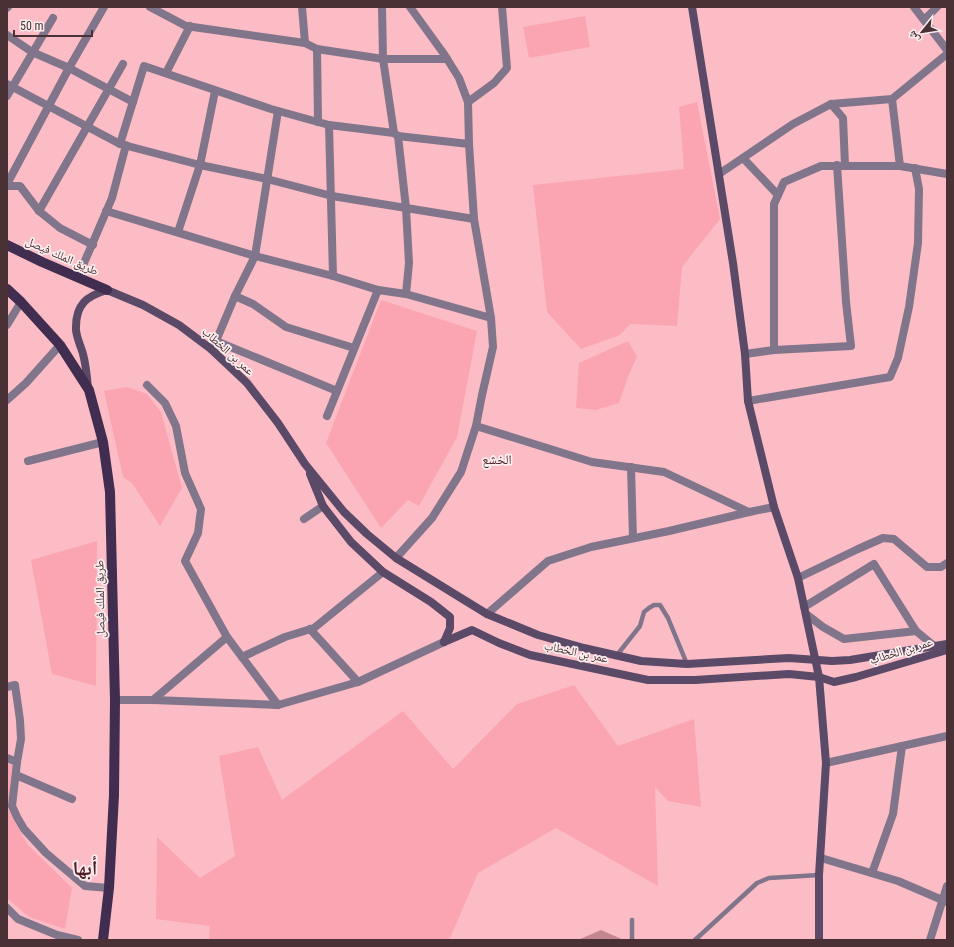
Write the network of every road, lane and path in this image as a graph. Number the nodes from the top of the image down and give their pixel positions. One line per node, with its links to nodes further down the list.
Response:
1 (104, 7): 22 (street)
2 (150, 7): 12 (street)
3 (302, 7): 14 (street)
4 (382, 7): 19 (street)
5 (410, 7): 20 (street)
6 (502, 7): 30 (street)
7 (692, 7): 46 (street)
8 (914, 7): 11 (street)
9 (937, 7): 11 (street)
10 (53, 18): 17 (street)
11 (924, 20): 16 (street)
12 (190, 26): 14 (street); 23 (street)
13 (7, 35): 17 (street)
14 (305, 43): 15 (street)
15 (317, 49): 19 (street); 34 (street)
16 (947, 50)
17 (32, 52): 22 (street); 24 (street)
18 (947, 54): 28 (street)
19 (383, 59): 20 (street); 37 (street)
20 (447, 59): 30 (street)
21 (123, 64): 25 (street)
22 (69, 68): 25 (street); 32 (street)
23 (166, 74): 26 (street); 29 (street)
24 (9, 85): 27 (street); 32 (street)
25 (109, 89): 29 (street); 36 (street)
26 (216, 90): 33 (street); 42 (street)
27 (7, 96)
28 (892, 99): 31 (street); 43 (street)
29 (133, 102): 38 (street)
30 (468, 102): 39 (street)
31 (831, 104): 40 (street); 41 (street)
32 (49, 106): 36 (street); 45 (street)
33 (278, 111): 34 (street); 48 (street)
34 (318, 122): 35 (street)
35 (329, 125): 37 (street); 51 (street)
36 (87, 126): 38 (street); 53 (street)
37 (396, 135): 39 (street); 52 (street)
38 (123, 144): 42 (street); 54 (street)
39 (469, 144): 55 (street)
40 (743, 158): 46 (street); 50 (street)
41 (841, 165): 43 (street); 50 (street); 74 (street)
42 (200, 166): 48 (street); 56 (street)
43 (900, 166): 44 (street)
44 (915, 168): 47 (street); 80 (street)
45 (10, 173): 49 (street)
46 (719, 174): 75 (street)
47 (947, 174)
48 (267, 179): 51 (street); 59 (street)
49 (7, 185): 53 (street)
50 (778, 194): 74 (street)
51 (332, 196): 52 (street); 60 (street)
52 (406, 208): 55 (street); 65 (street)
53 (39, 211): 58 (street)
54 (106, 211): 56 (street); 58 (street)
55 (474, 219): 68 (street)
56 (178, 232): 59 (street)
57 (7, 245): 61 (main road, طريق الملك فيصل)
58 (93, 245): 61 (street)
59 (255, 256): 60 (street); 66 (street)
60 (333, 276): 64 (street)
61 (78, 277): 63 (main road, طريق الملك فيصل)
62 (7, 289): 67 (main road, طريق الملك فيصل)
63 (107, 290): 73 (street, عمر بن الخطاب); 77 (street)
64 (378, 290): 65 (street); 72 (street)
65 (406, 294): 68 (street)
66 (235, 296): 70 (street); 72 (street)
67 (21, 302): 69 (street); 71 (main road, طريق الملك فيصل)
68 (491, 318): 82 (street)
69 (7, 325)
70 (216, 341): 73 (street); 78 (street)
71 (60, 345): 77 (main road, طريق الملك فيصل); 79 (street)
72 (354, 348): 78 (street)
73 (211, 349): 85 (street, عمر بن الخطاب)
74 (774, 350): 75 (street)
75 (745, 354): 80 (street)
76 (146, 386): 100 (street)
77 (89, 390): 83 (main road, طريق الملك فيصل)
78 (337, 391): 81 (street)
79 (7, 400)
80 (748, 401): 88 (street)
81 (327, 416)
82 (476, 426): 86 (street); 92 (street)
83 (103, 442): 84 (street); 112 (main road, طريق الملك فيصل)
84 (28, 461)
85 (305, 464): 87 (street, عمر بن الخطاب); 92 (street, عمر بن الخطاب)
86 (631, 467): 89 (street); 91 (street)
87 (323, 506): 90 (street); 94 (street, عمر بن الخطاب)
88 (774, 507): 89 (street); 95 (street)
89 (749, 512): 91 (street)
90 (304, 519)
91 (633, 538): 97 (street)
92 (396, 558): 97 (street, عمر بن الخطاب)
93 (947, 563): 95 (street)
94 (383, 572): 98 (street); 101 (street, عمر بن الخطاب)
95 (798, 578): 96 (street)
96 (805, 610): 99 (street); 99 (street); 107 (street)
97 (487, 614): 105 (street, عمر بن الخطاب)
98 (310, 629): 106 (street); 110 (street)
99 (916, 631): 103 (street)
100 (227, 637): 106 (street); 113 (street)
101 (444, 642): 109 (street, عمر بن الخطاب); 110 (street)
102 (947, 644): 103 (street, عمر بن الخطاب)
103 (933, 645): 107 (street, عمر بن الخطاب)
104 (947, 650): 109 (street, عمر بن الخطاب)
105 (617, 655): 108 (street, عمر بن الخطاب); 108 (lane)
106 (242, 657): 114 (street)
107 (816, 659): 108 (street, عمر بن الخطاب); 109 (street)
108 (687, 664)
109 (819, 677): 119 (street)
110 (358, 682): 114 (street)
111 (7, 687): 118 (street)
112 (115, 700): 113 (street); 126 (main road, طريق الملك فيصل)
113 (154, 700): 114 (street)
114 (278, 705)
115 (947, 736): 116 (street)
116 (902, 746): 119 (street); 123 (street)
117 (7, 758): 118 (street)
118 (16, 762): 120 (street)
119 (826, 763): 122 (street)
120 (16, 775): 121 (street); 126 (street)
121 (72, 799)
122 (821, 858): 123 (street); 124 (street)
123 (872, 873): 127 (street)
124 (819, 875): 133 (lane); 134 (street)
125 (947, 886): 127 (street)
126 (109, 888): 131 (main road, طريق الملك فيصل)
127 (945, 901): 135 (street)
128 (7, 908): 130 (street)
129 (632, 920): 132 (lane)
130 (78, 940)
131 (103, 940)
132 (632, 940)
133 (695, 940)
134 (819, 940)
135 (930, 940)

